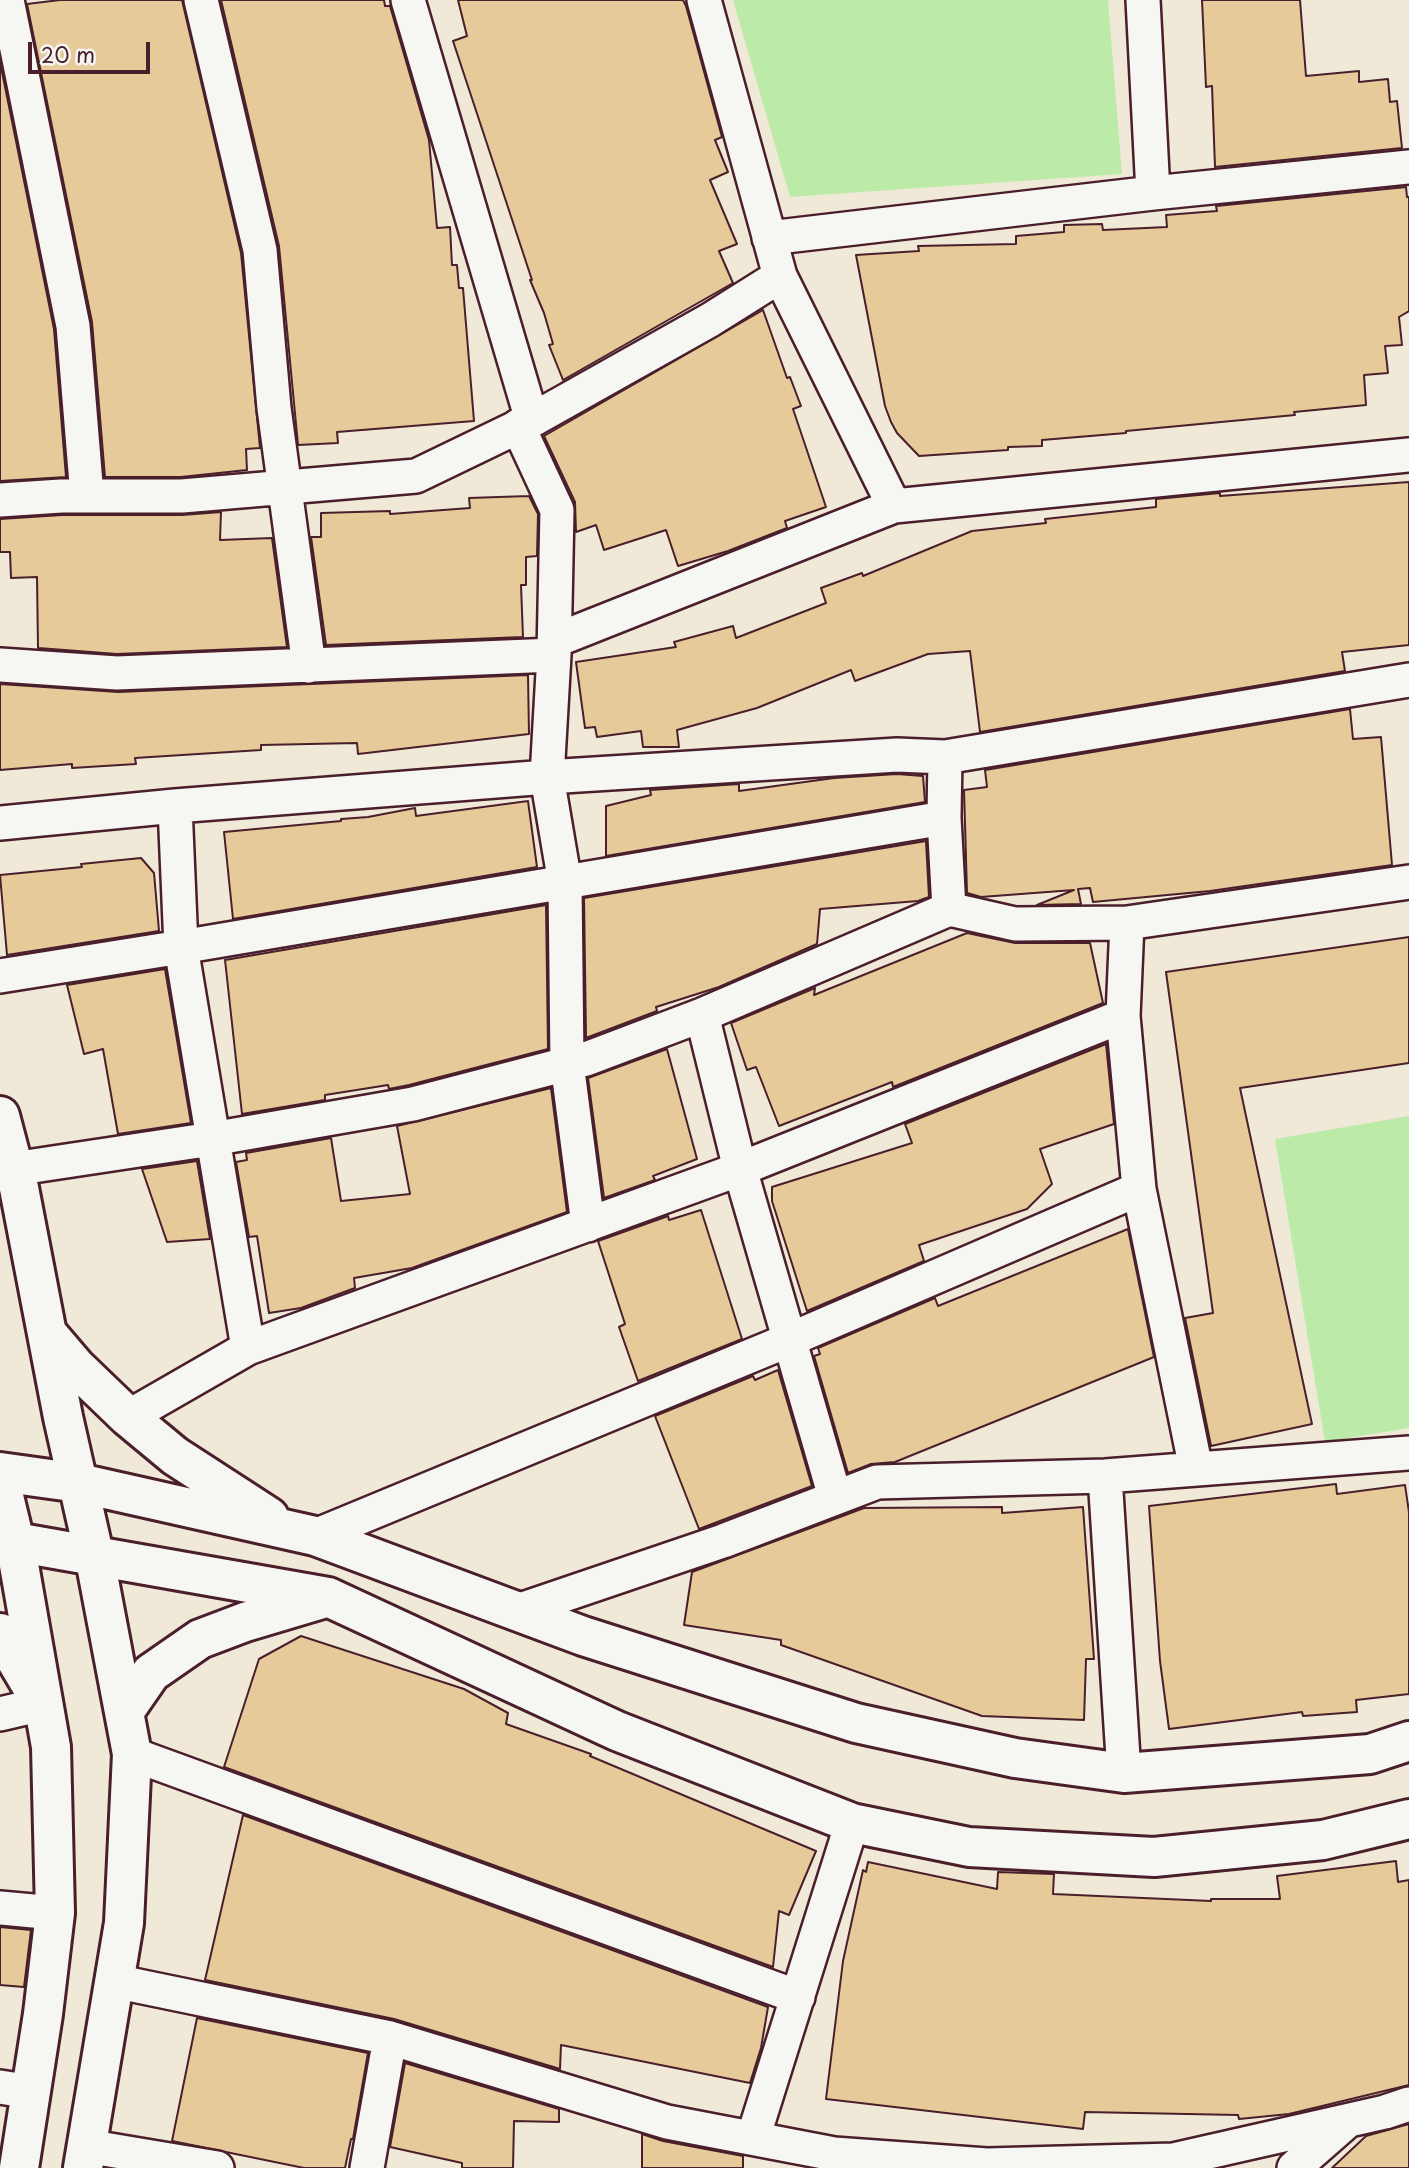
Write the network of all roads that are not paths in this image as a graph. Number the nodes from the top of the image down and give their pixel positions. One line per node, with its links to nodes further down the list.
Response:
1 (7, 0): 13 (street)
2 (201, 0): 12 (street)
3 (408, 0): 10 (street)
4 (704, 0): 8 (street)
5 (1143, 0): 7 (street)
6 (1409, 167): 7 (street)
7 (1153, 193): 8 (street)
8 (769, 238): 9 (street)
9 (780, 276): 10 (street); 15 (street)
10 (525, 423): 12 (street); 16 (street)
11 (1409, 455): 15 (street)
12 (284, 486): 13 (street); 18 (street)
13 (87, 496): 14 (street)
14 (0, 500)
15 (894, 506): 16 (street)
16 (554, 648): 18 (street); 21 (street)
17 (0, 665): 18 (street)
18 (309, 666)
19 (1409, 680): 20 (street)
20 (945, 757): 21 (street); 23 (street)
21 (547, 777): 22 (street); 26 (street)
22 (175, 806): 24 (street); 29 (street)
23 (944, 818): 26 (street); 27 (street)
24 (0, 823)
25 (1409, 882): 28 (street)
26 (565, 883): 29 (street); 33 (street)
27 (949, 909): 28 (street); 31 (street)
28 (1127, 923): 32 (street)
29 (181, 947): 30 (street); 35 (street)
30 (0, 976)
31 (702, 1015): 33 (street); 37 (street)
32 (1123, 1016): 37 (street); 38 (street)
33 (567, 1063): 35 (street); 39 (street)
34 (0, 1116): 36 (street)
35 (212, 1139): 36 (street); 42 (street)
36 (13, 1168): 40 (street)
37 (740, 1169): 39 (street); 41 (street)
38 (1139, 1189): 41 (street); 45 (street)
39 (588, 1225): 42 (street)
40 (47, 1332): 43 (street); 49 (street)
41 (789, 1340): 50 (street); 51 (street)
42 (248, 1348): 43 (street)
43 (128, 1417): 51 (street)
44 (1409, 1453): 45 (street)
45 (1196, 1469): 47 (street)
46 (0, 1472): 49 (street)
47 (1104, 1476): 50 (street); 62 (street)
48 (0, 1480): 52 (street)
49 (79, 1483): 51 (street); 53 (street)
50 (835, 1497): 55 (street)
51 (302, 1533): 55 (street)
52 (8, 1539): 53 (street); 57 (street)
53 (94, 1554): 54 (street); 58 (street)
54 (328, 1597): 58 (street); 64 (street)
55 (517, 1611): 62 (street)
56 (0, 1633): 57 (street)
57 (43, 1703): 59 (street); 66 (street)
58 (124, 1712): 61 (street)
59 (0, 1714)
60 (1409, 1741): 62 (street)
61 (131, 1754): 67 (street); 68 (street)
62 (1124, 1773)
63 (1409, 1819): 64 (street)
64 (852, 1823): 68 (street)
65 (0, 1908): 66 (street)
66 (55, 1913): 70 (street)
67 (114, 1981): 69 (street); 74 (street)
68 (798, 1997): 73 (street)
69 (390, 2038): 73 (street); 77 (street)
70 (16, 2089): 75 (street)
71 (1409, 2104): 72 (street)
72 (1349, 2120): 73 (street); 78 (street)
73 (753, 2138)
74 (85, 2157): 76 (street)
75 (19, 2168)
76 (217, 2168)
77 (366, 2168)
78 (1294, 2168)

